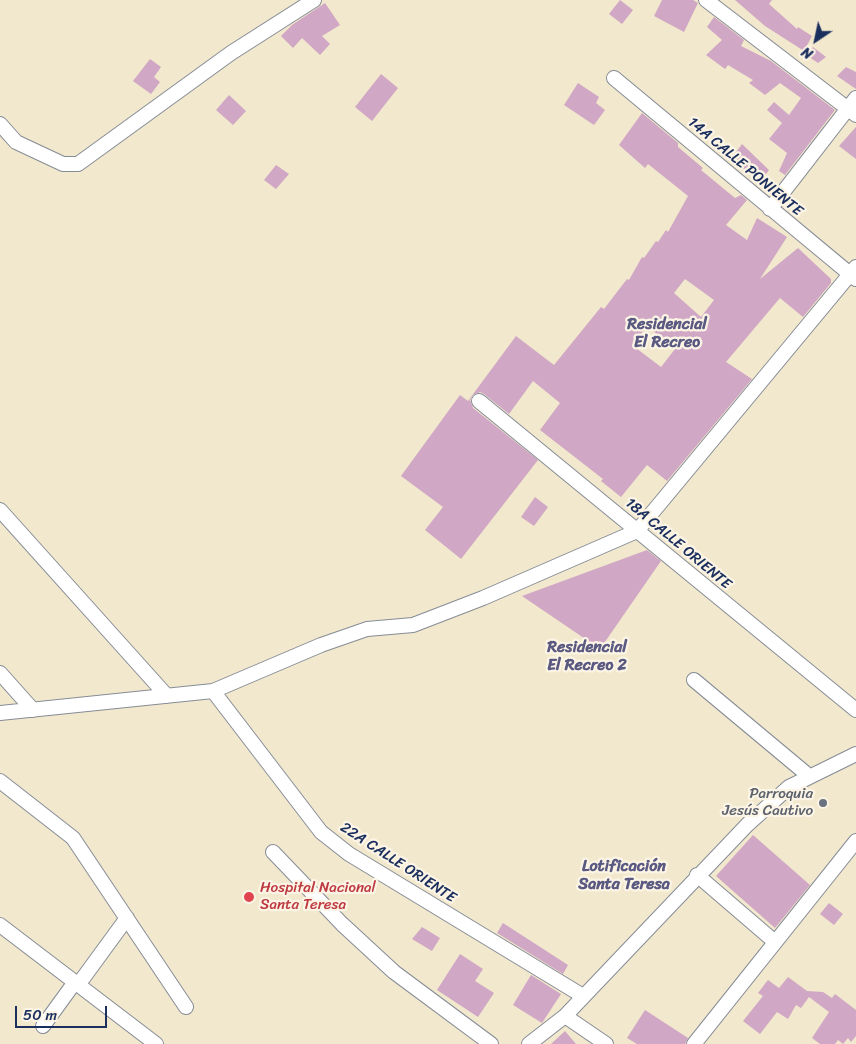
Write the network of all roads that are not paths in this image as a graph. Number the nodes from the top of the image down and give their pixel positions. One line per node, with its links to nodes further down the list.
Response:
1 (314, 0): 5 (street)
2 (706, 0): 4 (street)
3 (614, 78): 6 (street, 14A CALLE PONIENTE)
4 (853, 107): 6 (street)
5 (0, 124)
6 (770, 209): 7 (street, 14A CALLE PONIENTE)
7 (854, 274): 10 (street)
8 (479, 401): 10 (street, 18A CALLE ORIENTE)
9 (0, 510): 14 (street)
10 (637, 531): 13 (street); 16 (street, 18A CALLE ORIENTE)
11 (0, 673): 15 (street)
12 (694, 680): 19 (street)
13 (213, 692): 14 (street); 28 (street, 22A CALLE ORIENTE)
14 (167, 696): 15 (street)
15 (33, 710): 17 (street)
16 (856, 710)
17 (0, 713)
18 (856, 754): 19 (street)
19 (809, 776): 23 (street)
20 (0, 781): 24 (street)
21 (856, 841): 26 (street)
22 (273, 852): 33 (street)
23 (698, 875): 26 (street); 28 (street)
24 (127, 918): 27 (street); 29 (street)
25 (0, 925): 27 (street)
26 (775, 942): 36 (street)
27 (76, 983): 31 (street); 32 (street)
28 (583, 996): 30 (street)
29 (186, 1007)
30 (565, 1016): 34 (street); 35 (street)
31 (43, 1026)
32 (156, 1044)
33 (491, 1044)
34 (529, 1044)
35 (606, 1044)
36 (694, 1044)

